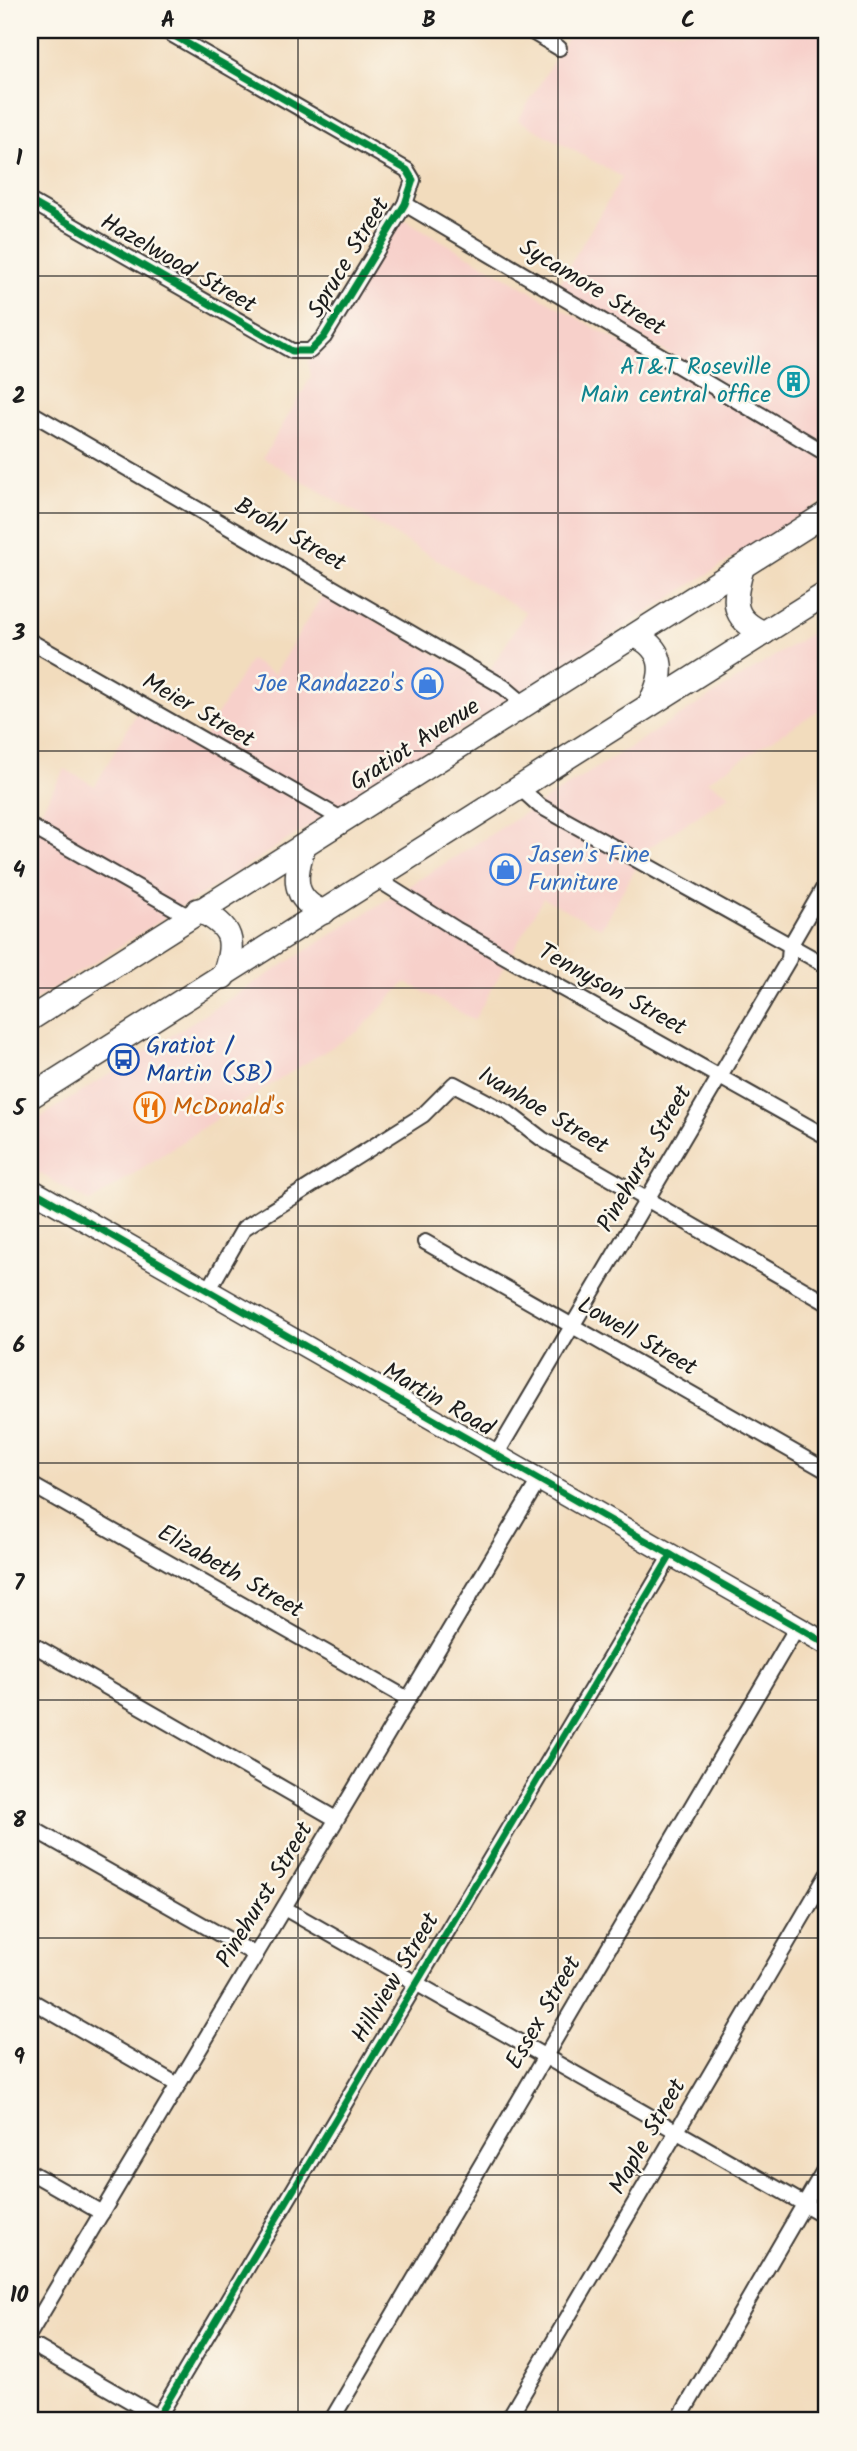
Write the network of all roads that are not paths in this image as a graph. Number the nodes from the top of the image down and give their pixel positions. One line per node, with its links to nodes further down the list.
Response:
1 (164, 30): 5 (street, Spruce Street)
2 (529, 30): 3 (street)
3 (559, 48)
4 (30, 201): 6 (street, Hazelwood Street)
5 (405, 204): 6 (street, Spruce Street); 8 (street, Sycamore Street)
6 (310, 351)
7 (30, 412): 15 (street, Brohl Street)
8 (827, 454)
9 (827, 513): 10 (main road, Gratiot Avenue)
10 (742, 568): 12 (main road); 13 (main road, Gratiot Avenue)
11 (827, 593): 12 (main road)
12 (764, 633): 16 (main road)
13 (636, 636): 15 (main road, Gratiot Avenue); 16 (main road)
14 (30, 641): 18 (street, Meier Street)
15 (524, 704): 18 (main road, Gratiot Avenue)
16 (649, 705): 17 (main road)
17 (519, 787): 21 (main road); 25 (street)
18 (345, 821): 20 (main road, Gratiot Avenue)
19 (30, 826): 24 (street)
20 (304, 846): 23 (main road); 24 (main road, Gratiot Avenue)
21 (377, 879): 23 (main road); 29 (street, Tennyson Street)
22 (827, 882): 25 (street, Pinehurst Street)
23 (324, 912): 27 (main road)
24 (193, 913): 27 (main road); 28 (main road, Gratiot Avenue)
25 (790, 946): 26 (street); 29 (street, Pinehurst Street)
26 (827, 966)
27 (223, 977): 30 (main road)
28 (30, 1019)
29 (720, 1077): 31 (street, Tennyson Street); 33 (street, Pinehurst Street)
30 (30, 1097)
31 (827, 1138)
32 (30, 1189): 35 (street, Martin Road)
33 (648, 1200): 35 (street, Ivanhoe Street); 36 (street, Ivanhoe Street); 37 (street, Pinehurst Street)
34 (425, 1242): 37 (street, Lowell Street)
35 (208, 1291): 38 (street, Martin Road)
36 (827, 1303)
37 (572, 1326): 38 (street, Pinehurst Street); 39 (street, Lowell Street)
38 (496, 1455): 40 (street, Martin Road)
39 (827, 1471)
40 (539, 1480): 42 (street, Martin Road); 46 (street, Pinehurst Street)
41 (30, 1484): 46 (street, Elizabeth Street)
42 (671, 1555): 43 (street, Martin Road); 52 (street, Hillview Street)
43 (797, 1627): 45 (street, Martin Road); 54 (street, Essex Street)
44 (30, 1643): 47 (street)
45 (827, 1644)
46 (408, 1699): 47 (street, Pinehurst Street)
47 (336, 1819): 50 (street, Pinehurst Street)
48 (30, 1827): 51 (street)
49 (827, 1875): 56 (street, Maple Street)
50 (284, 1908): 51 (street, Pinehurst Street); 52 (street)
51 (256, 1955): 55 (street, Pinehurst Street)
52 (416, 1984): 54 (street); 64 (street, Hillview Street)
53 (30, 2000): 55 (street)
54 (544, 2058): 56 (street); 65 (street, Essex Street)
55 (178, 2085): 60 (street, Pinehurst Street)
56 (677, 2132): 59 (street); 66 (street, Maple Street)
57 (827, 2165): 59 (street)
58 (30, 2172): 60 (street)
59 (805, 2204): 61 (street); 67 (street)
60 (102, 2213): 62 (street, Pinehurst Street)
61 (827, 2217)
62 (30, 2333)
63 (30, 2348): 64 (street)
64 (160, 2420)
65 (331, 2421)
66 (507, 2421)
67 (678, 2421)

